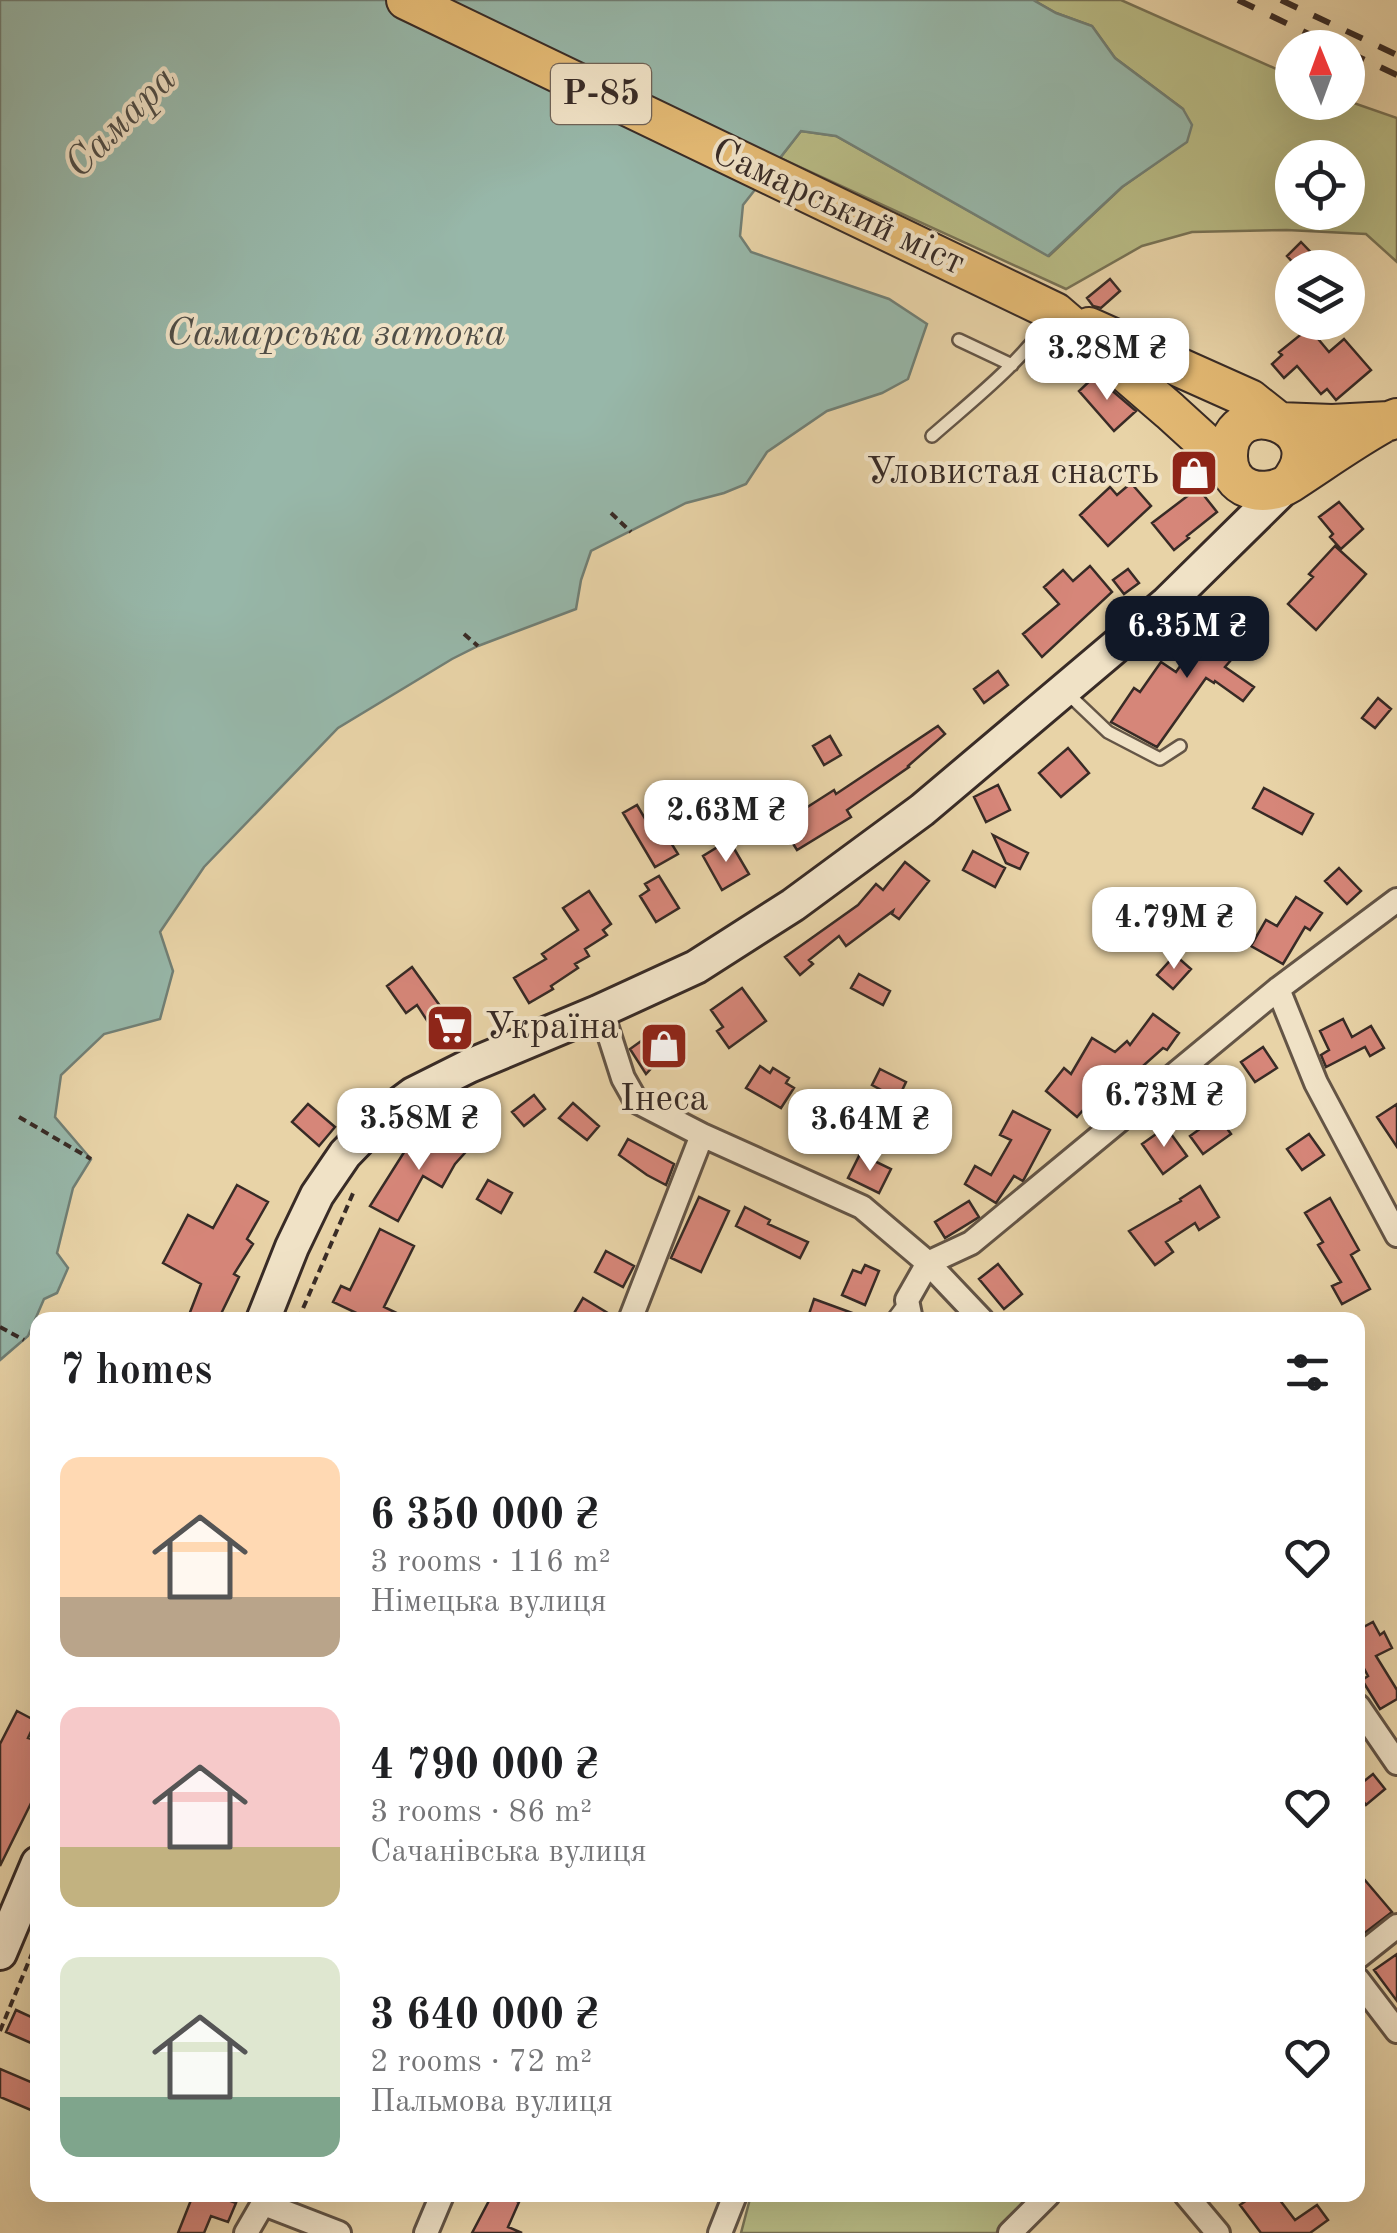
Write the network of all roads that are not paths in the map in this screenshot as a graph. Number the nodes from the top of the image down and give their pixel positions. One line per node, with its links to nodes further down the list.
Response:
1 (406, 0): 2 (main road, Самарський міст / Р-85)
2 (1055, 312): 4 (lane); 6 (main road); 8 (main road, Самарський міст / Р-85)
3 (959, 340): 4 (lane)
4 (1012, 365): 7 (lane)
5 (1393, 419): 6 (main road); 9 (main road)
6 (1280, 422): 8 (main road); 9 (main road)
7 (932, 436)
8 (1232, 474): 9 (main road, Р-85); 10 (main road)
9 (1288, 484): 10 (main road)
10 (1241, 530): 11 (main road)
11 (1064, 690): 12 (lane); 15 (main road)
12 (1180, 746)
13 (1397, 900): 14 (street)
14 (1278, 989): 17 (street); 18 (street)
15 (598, 1012): 16 (street); 20 (main road)
16 (702, 1135): 18 (street); 21 (street)
17 (1397, 1236)
18 (928, 1263): 19 (street); 22 (street)
19 (909, 1310)
20 (266, 1312)
21 (633, 1312)
22 (974, 1312)
23 (1365, 1716): 24 (street)
24 (1397, 1763)
25 (30, 1882): 28 (main road)
26 (1397, 1926): 27 (street)
27 (1365, 1951)
28 (0, 1953)
29 (1365, 1989): 30 (street)
30 (1397, 2031)
31 (265, 2202): 37 (street)
32 (270, 2202): 38 (street)
33 (439, 2202): 39 (street)
34 (732, 2202): 40 (street)
35 (1041, 2202): 41 (street)
36 (1192, 2202): 42 (street)
37 (246, 2233)
38 (339, 2233)
39 (426, 2233)
40 (720, 2233)
41 (1010, 2233)
42 (1218, 2233)

